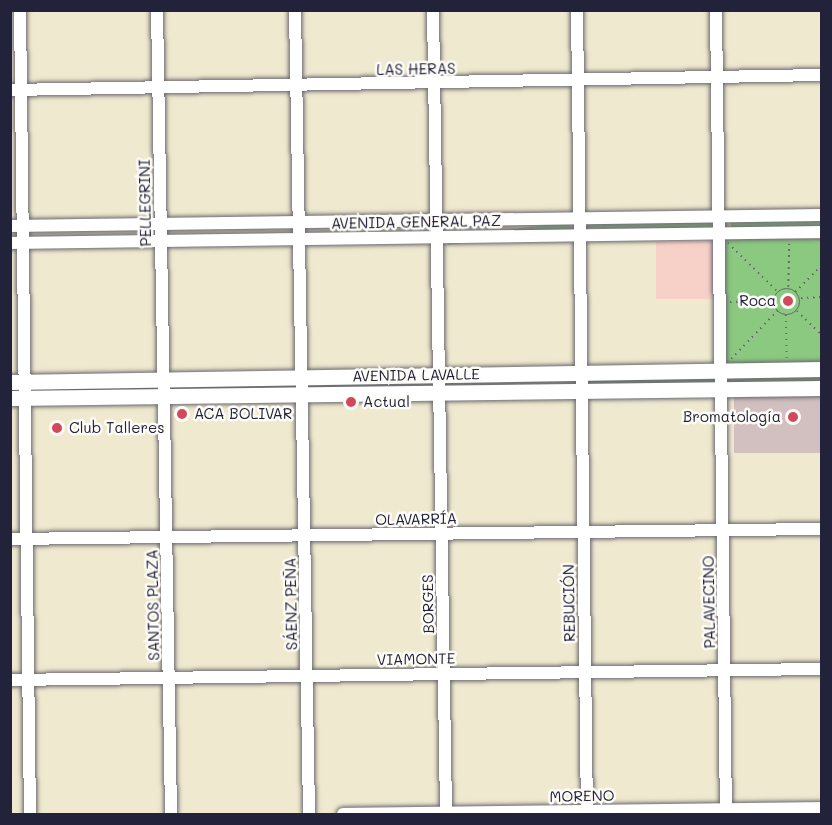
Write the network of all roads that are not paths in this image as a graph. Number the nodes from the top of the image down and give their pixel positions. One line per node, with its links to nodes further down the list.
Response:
1 (20, 10): 13 (street)
2 (157, 10): 12 (street, PELLEGRINI)
3 (295, 10): 11 (street, SÁENZ PEÑA)
4 (433, 10): 10 (street, BORGES)
5 (577, 10): 9 (street, REBUCIÓN)
6 (716, 10): 8 (street, PALAVECINO)
7 (822, 75): 8 (street, LAS HERAS)
8 (717, 79): 9 (street, LAS HERAS); 15 (street, PALAVECINO)
9 (578, 81): 10 (street, LAS HERAS); 16 (street, REBUCIÓN)
10 (434, 83): 11 (street, LAS HERAS); 17 (street, BORGES)
11 (296, 85): 12 (street, LAS HERAS); 18 (street, SÁENZ PEÑA)
12 (158, 87): 13 (street, LAS HERAS); 19 (street, PELLEGRINI)
13 (16, 89): 20 (street)
14 (822, 215): 15 (street, AVENIDA GENERAL PAZ)
15 (719, 216): 16 (street, AVENIDA GENERAL PAZ); 22 (street, PALAVECINO)
16 (580, 218): 17 (street, AVENIDA GENERAL PAZ); 24 (street, REBUCIÓN)
17 (436, 220): 18 (street, AVENIDA GENERAL PAZ); 23 (street, BORGES)
18 (299, 222): 19 (street, AVENIDA GENERAL PAZ); 25 (street, SÁENZ PEÑA)
19 (161, 224): 20 (street, AVENIDA GENERAL PAZ); 26 (street, PELLEGRINI)
20 (17, 226): 27 (street)
21 (822, 232): 22 (street, AVENIDA GENERAL PAZ)
22 (719, 234): 24 (street, AVENIDA GENERAL PAZ); 28 (street, PALAVECINO)
23 (436, 236): 24 (street, AVENIDA GENERAL PAZ); 25 (street, AVENIDA GENERAL PAZ); 31 (street, BORGES)
24 (580, 236): 30 (street, REBUCIÓN)
25 (299, 238): 26 (street, AVENIDA GENERAL PAZ); 32 (street, SÁENZ PEÑA)
26 (161, 240): 27 (street, AVENIDA GENERAL PAZ); 33 (street, PELLEGRINI)
27 (17, 243): 34 (street)
28 (725, 365): 29 (main road, AVENIDA LAVALLE); 30 (main road, AVENIDA LAVALLE); 36 (street, PALAVECINO)
29 (822, 369)
30 (582, 373): 31 (main road, AVENIDA LAVALLE); 37 (street, REBUCIÓN)
31 (438, 375): 32 (main road, AVENIDA LAVALLE); 39 (street, BORGES)
32 (302, 377): 33 (main road, AVENIDA LAVALLE); 38 (street, SÁENZ PEÑA)
33 (164, 379): 34 (main road, AVENIDA LAVALLE); 40 (street, PELLEGRINI)
34 (18, 381): 41 (street)
35 (822, 388): 36 (main road, AVENIDA LAVALLE)
36 (721, 389): 37 (main road, AVENIDA LAVALLE); 43 (street, PALAVECINO)
37 (582, 391): 39 (main road, AVENIDA LAVALLE); 44 (street, REBUCIÓN)
38 (302, 393): 39 (main road, AVENIDA LAVALLE); 40 (main road, AVENIDA LAVALLE); 46 (street, SÁENZ PEÑA)
39 (440, 393): 45 (street, BORGES)
40 (164, 396): 41 (main road, AVENIDA LAVALLE); 47 (street, SANTOS PLAZA)
41 (18, 397): 49 (street)
42 (822, 529): 43 (street, OLAVARRÍA)
43 (723, 531): 44 (street, OLAVARRÍA); 51 (street, PALAVECINO)
44 (583, 533): 45 (street, OLAVARRÍA); 52 (street, REBUCIÓN)
45 (442, 534): 46 (street, OLAVARRÍA); 53 (street, BORGES)
46 (304, 536): 47 (street, OLAVARRÍA); 54 (street, SÁENZ PEÑA)
47 (166, 537): 49 (street, OLAVARRÍA); 55 (street, SANTOS PLAZA)
48 (10, 539): 49 (street, OLAVARRÍA)
49 (27, 539): 56 (street)
50 (822, 669): 51 (street, VIAMONTE)
51 (724, 670): 52 (street, VIAMONTE); 59 (street, PALAVECINO)
52 (585, 672): 53 (street, VIAMONTE); 60 (street, REBUCIÓN)
53 (444, 674): 54 (street, VIAMONTE); 65 (street, BORGES)
54 (307, 676): 55 (street, VIAMONTE); 63 (street, SÁENZ PEÑA)
55 (169, 677): 56 (street, VIAMONTE); 62 (street, SANTOS PLAZA)
56 (28, 679): 57 (street, VIAMONTE); 61 (street)
57 (10, 680)
58 (822, 808): 59 (street, MORENO)
59 (726, 812): 60 (street, MORENO)
60 (587, 813): 65 (street, MORENO)
61 (30, 814)
62 (171, 814)
63 (309, 814)
64 (343, 814): 65 (street, MORENO)
65 (446, 814)

